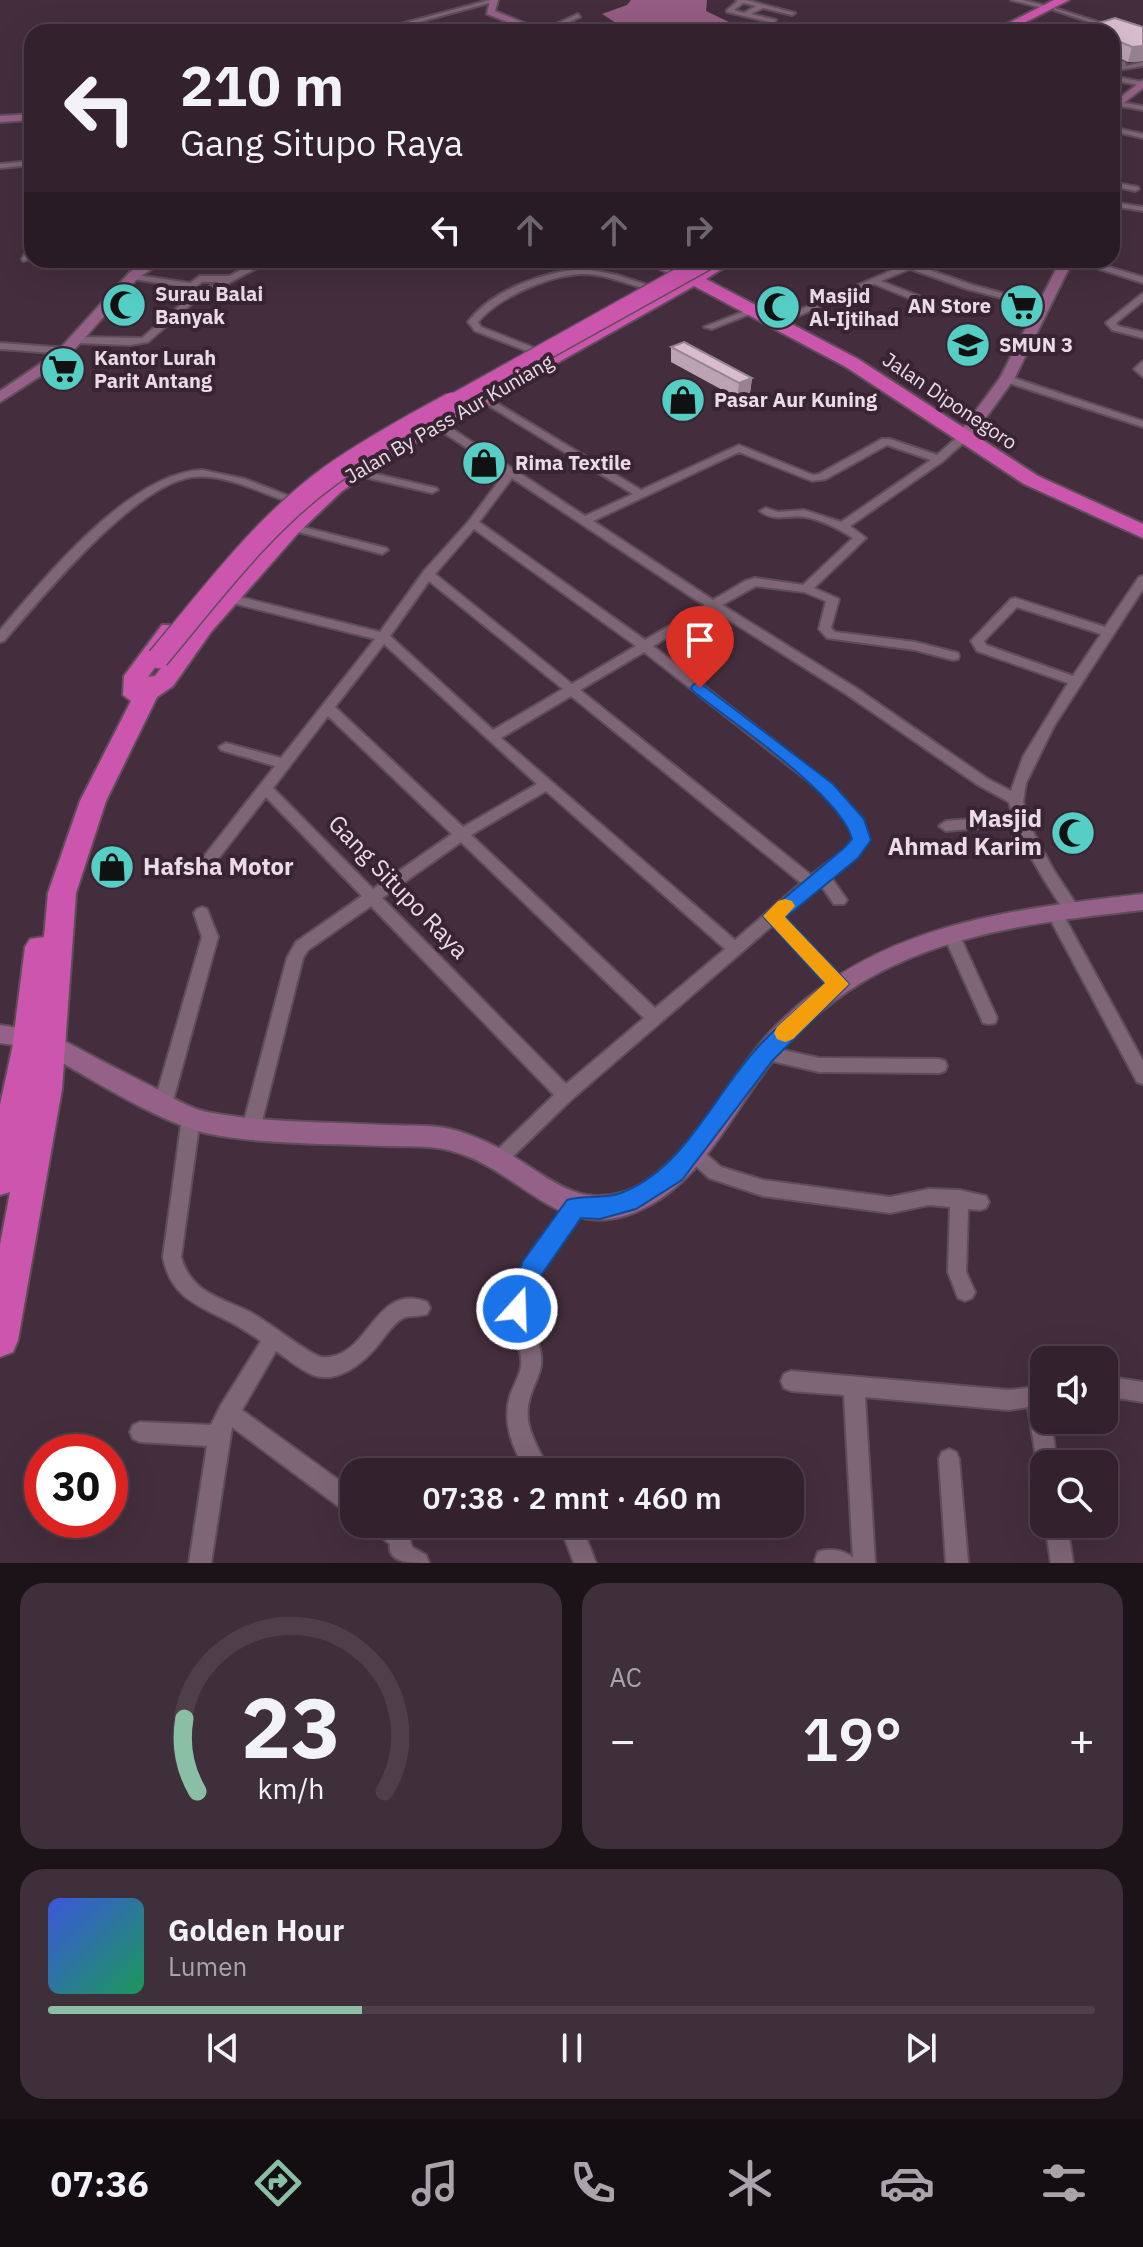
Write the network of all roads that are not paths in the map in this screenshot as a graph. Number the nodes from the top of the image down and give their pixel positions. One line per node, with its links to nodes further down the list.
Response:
1 (1014, 0): 5 (street)
2 (1076, 0): 5 (highway)
3 (494, 1): 11 (street); 12 (street)
4 (740, 1): 6 (street); 8 (street)
5 (1055, 5): 14 (highway); 15 (street)
6 (762, 6): 7 (street); 8 (street)
7 (792, 13)
8 (745, 15): 10 (street)
9 (578, 16): 13 (street)
10 (774, 21)
11 (405, 24)
12 (520, 24)
13 (561, 24)
14 (1019, 24)
15 (1106, 24)
16 (1120, 29): 17 (street)
17 (1143, 38)
18 (1120, 62): 20 (street)
19 (1143, 64): 20 (street)
20 (1122, 69)
21 (1120, 79): 22 (street)
22 (1142, 83): 23 (street)
23 (1120, 102)
24 (1120, 106): 25 (street)
25 (1143, 108)
26 (24, 118): 27 (street)
27 (0, 119)
28 (1120, 131): 29 (street)
29 (1143, 136)
30 (24, 164): 31 (street)
31 (0, 166)
32 (1120, 186): 33 (street)
33 (1135, 189)
34 (1120, 205): 35 (street)
35 (1143, 209)
36 (128, 268): 46 (street)
37 (145, 268): 46 (street)
38 (252, 268): 47 (street)
39 (695, 268): 95 (highway, Jalan By Pass Aur Kuniang, bridge)
40 (703, 268): 95 (highway, Jalan By Pass Aur Kuniang, bridge)
41 (905, 268): 49 (street)
42 (916, 268): 54 (street)
43 (1063, 268): 54 (street)
44 (1103, 268): 48 (street)
45 (691, 271): 51 (highway, Jalan By Pass Aur Kuniang); 56 (highway, Jalan Diponegoro); 57 (highway, Jalan By Pass Aur Kuniang)
46 (137, 273): 50 (street); 62 (street)
47 (229, 279): 50 (street); 53 (street)
48 (1143, 280)
49 (873, 281): 55 (street); 58 (street)
50 (188, 285): 53 (street)
51 (652, 288): 57 (highway, Jalan By Pass Aur Kuniang); 63 (street)
52 (1143, 296): 60 (street)
53 (192, 299): 62 (street)
54 (1044, 306): 66 (street)
55 (939, 307)
56 (753, 311): 58 (highway, Jalan Diponegoro); 59 (street)
57 (610, 318): 63 (highway, Jalan By Pass Aur Kuniang); 67 (highway, Jalan By Pass Aur Kuniang)
58 (776, 322): 71 (highway, Jalan Diponegoro)
59 (709, 327)
60 (1143, 335)
61 (0, 346): 62 (street)
62 (71, 346): 68 (street)
63 (537, 352): 77 (highway, Jalan By Pass Aur Kuniang)
64 (1143, 364): 65 (street)
65 (1143, 374)
66 (1007, 379): 70 (street); 71 (street)
67 (482, 397): 69 (highway, Jalan By Pass Aur Kuniang); 76 (street)
68 (0, 398)
69 (436, 423): 73 (street); 74 (highway, Jalan By Pass Aur Kuniang)
70 (1143, 424)
71 (966, 435): 72 (street); 83 (highway, Jalan Diponegoro)
72 (939, 459): 76 (street); 82 (street)
73 (512, 471): 79 (street); 80 (street)
74 (355, 472): 75 (street); 81 (highway, Jalan By Pass Aur Kuniang)
75 (432, 490)
76 (640, 494): 79 (street)
77 (291, 499): 92 (street); 98 (highway, Jalan By Pass Aur Kuniang)
78 (766, 511): 82 (street)
79 (585, 521): 89 (street)
80 (473, 523): 85 (street); 93 (street)
81 (291, 527): 84 (street); 88 (highway, Jalan By Pass Aur Kuniang)
82 (841, 527): 87 (street)
83 (1143, 532)
84 (382, 550)
85 (428, 574): 91 (street); 97 (street)
86 (1143, 580): 90 (street)
87 (806, 589): 89 (street); 94 (street)
88 (228, 598): 91 (street); 98 (highway, Jalan By Pass Aur Kuniang)
89 (711, 604): 93 (street); 105 (street)
90 (1110, 633): 96 (street); 96 (street)
91 (383, 637): 99 (street); 100 (street)
92 (0, 638)
93 (642, 645): 97 (street); 110 (street)
94 (953, 656)
95 (163, 658): 98 (highway, Jalan By Pass Aur Kuniang)
96 (1077, 682): 105 (street)
97 (571, 688): 100 (street); 110 (street)
98 (140, 695): 122 (highway, Jalan By Pass Aur Kuniang)
99 (328, 708): 102 (street); 108 (street)
100 (492, 737): 103 (street)
101 (226, 747): 102 (street)
102 (284, 764): 104 (street)
103 (546, 785): 108 (street); 118 (street)
104 (265, 788): 109 (street); 111 (street, Gang Situpo Raya)
105 (1016, 800): 106 (street)
106 (1023, 820): 107 (street); 114 (street)
107 (946, 826)
108 (462, 834): 111 (street); 121 (street)
109 (199, 873)
110 (816, 879): 112 (street); 116 (street)
111 (370, 897): 126 (street, Gang Situpo Raya); 129 (street)
112 (839, 900)
113 (1143, 902): 114 (street)
114 (1063, 912): 117 (street); 125 (street)
115 (202, 913): 127 (street)
116 (773, 916): 118 (street); 119 (street)
117 (951, 934): 119 (street); 120 (street)
118 (735, 949): 121 (street)
119 (838, 984): 123 (street)
120 (989, 1018)
121 (656, 1019): 126 (street)
122 (25, 1039): 127 (street); 132 (highway, Jalan By Pass Aur Kuniang); 139 (highway, Jalan By Pass Aur Kuniang)
123 (765, 1053): 124 (street); 130 (street)
124 (939, 1066)
125 (1143, 1077)
126 (565, 1095): 131 (street)
127 (163, 1104): 128 (street)
128 (191, 1118): 129 (street); 138 (street)
129 (251, 1129): 131 (street)
130 (693, 1153): 133 (street); 135 (street)
131 (498, 1160): 135 (street)
132 (0, 1181)
133 (959, 1198): 134 (street); 136 (street)
134 (980, 1202)
135 (575, 1207): 148 (street)
136 (965, 1292)
137 (420, 1308): 138 (street)
138 (273, 1339): 145 (street)
139 (0, 1340)
140 (791, 1381): 141 (street)
141 (854, 1387): 144 (street); 157 (street)
142 (1118, 1388): 143 (street)
143 (1143, 1392)
144 (1030, 1396)
145 (228, 1412): 147 (street); 150 (street)
146 (140, 1432): 147 (street)
147 (218, 1436): 155 (street)
148 (531, 1458)
149 (949, 1459): 158 (street)
150 (340, 1494)
151 (400, 1538): 154 (street)
152 (575, 1538): 156 (street)
153 (1058, 1538): 159 (street)
154 (404, 1559)
155 (200, 1563)
156 (585, 1563)
157 (864, 1563)
158 (957, 1563)
159 (1062, 1563)

